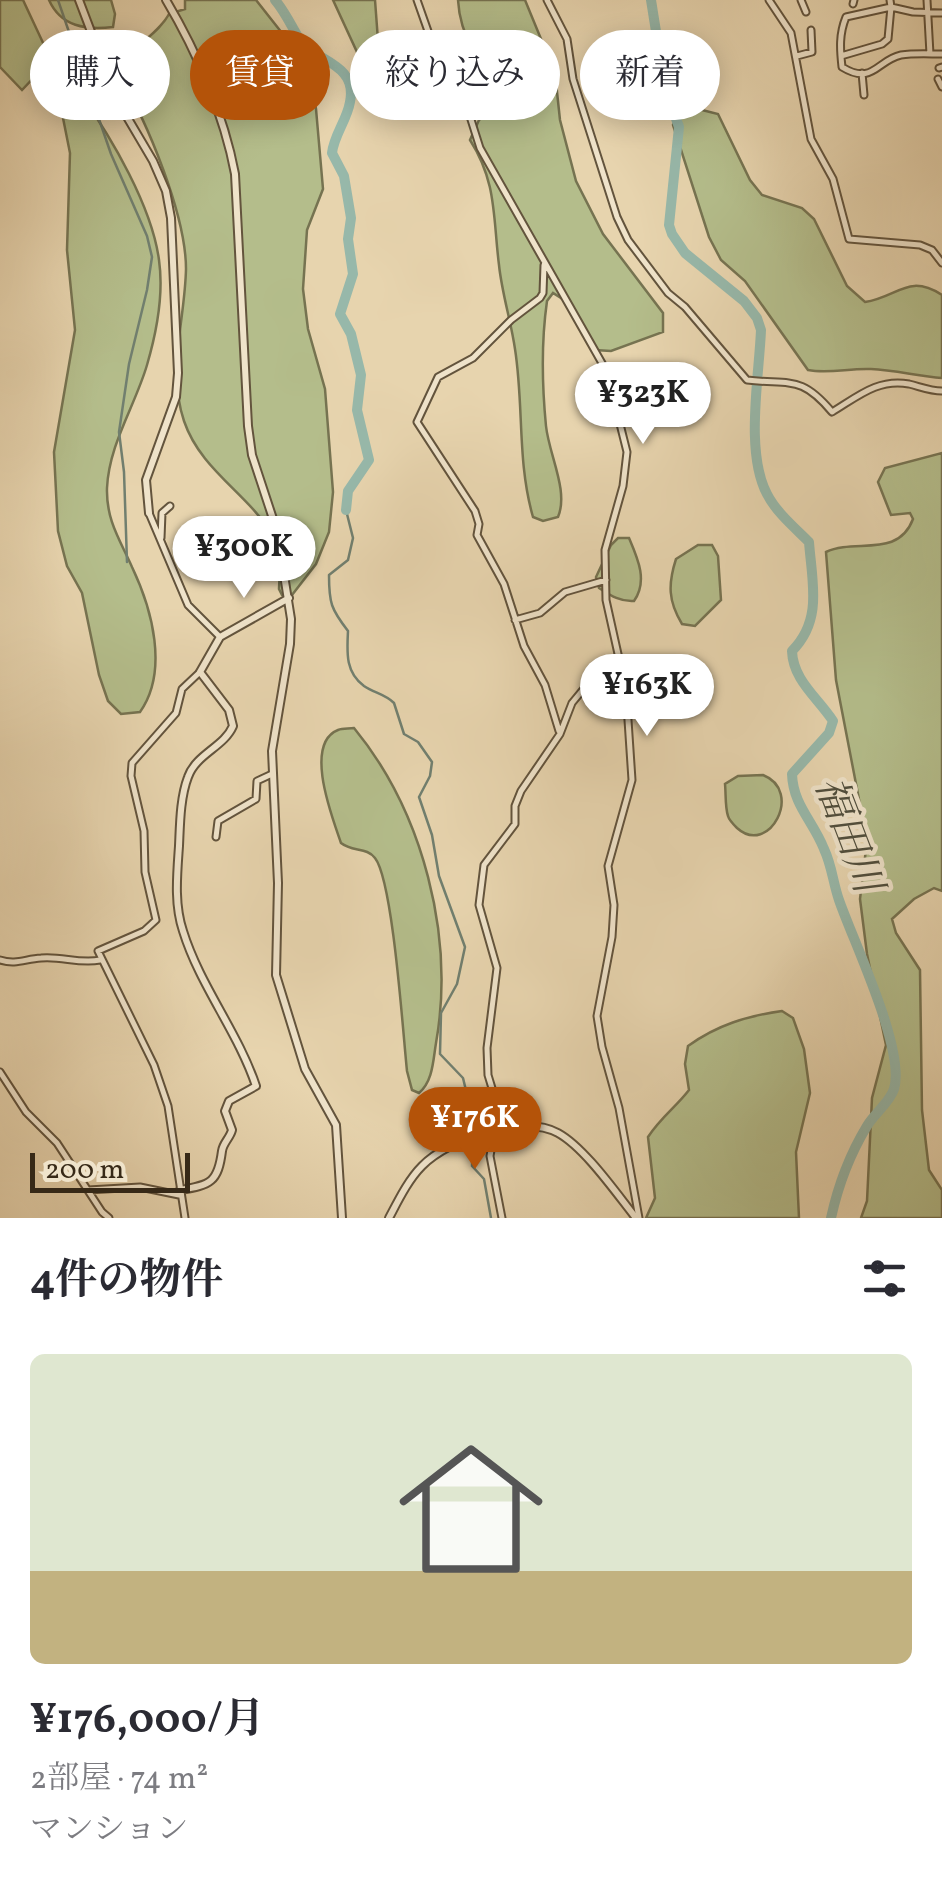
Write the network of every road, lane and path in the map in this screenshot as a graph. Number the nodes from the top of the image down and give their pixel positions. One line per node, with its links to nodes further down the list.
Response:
1 (78, 0): 25 (street)
2 (166, 0): 28 (street)
3 (418, 0): 21 (street)
4 (547, 0): 23 (street)
5 (769, 0): 15 (street)
6 (801, 0): 9 (street)
7 (927, 0): 10 (street)
8 (891, 4): 10 (street); 16 (street); 16 (street)
9 (806, 12)
10 (927, 12): 11 (street); 13 (street)
11 (942, 13)
12 (811, 30): 15 (street)
13 (930, 54): 14 (street); 17 (street)
14 (942, 54)
15 (797, 56): 22 (street)
16 (841, 56): 17 (street)
17 (862, 74): 20 (street)
18 (938, 79): 19 (street)
19 (942, 88)
20 (864, 95)
21 (544, 262): 27 (street); 29 (street)
22 (942, 263)
23 (942, 392)
24 (170, 506): 26 (street)
25 (149, 512): 26 (street)
26 (162, 542): 30 (street)
27 (606, 580): 29 (street); 31 (street)
28 (289, 598): 30 (street); 34 (street)
29 (515, 620): 33 (street)
30 (220, 637): 32 (street)
31 (620, 659): 33 (street); 47 (street)
32 (200, 672): 37 (street); 41 (street)
33 (560, 734): 39 (street)
34 (272, 774): 35 (street); 44 (street)
35 (216, 837)
36 (0, 960): 37 (street)
37 (100, 960): 41 (street)
38 (0, 1072): 40 (street)
39 (497, 1128): 45 (street); 46 (street); 47 (street)
40 (88, 1190): 41 (street); 42 (street)
41 (180, 1193): 43 (street)
42 (109, 1218)
43 (185, 1218)
44 (342, 1218)
45 (389, 1218)
46 (502, 1218)
47 (637, 1218)

